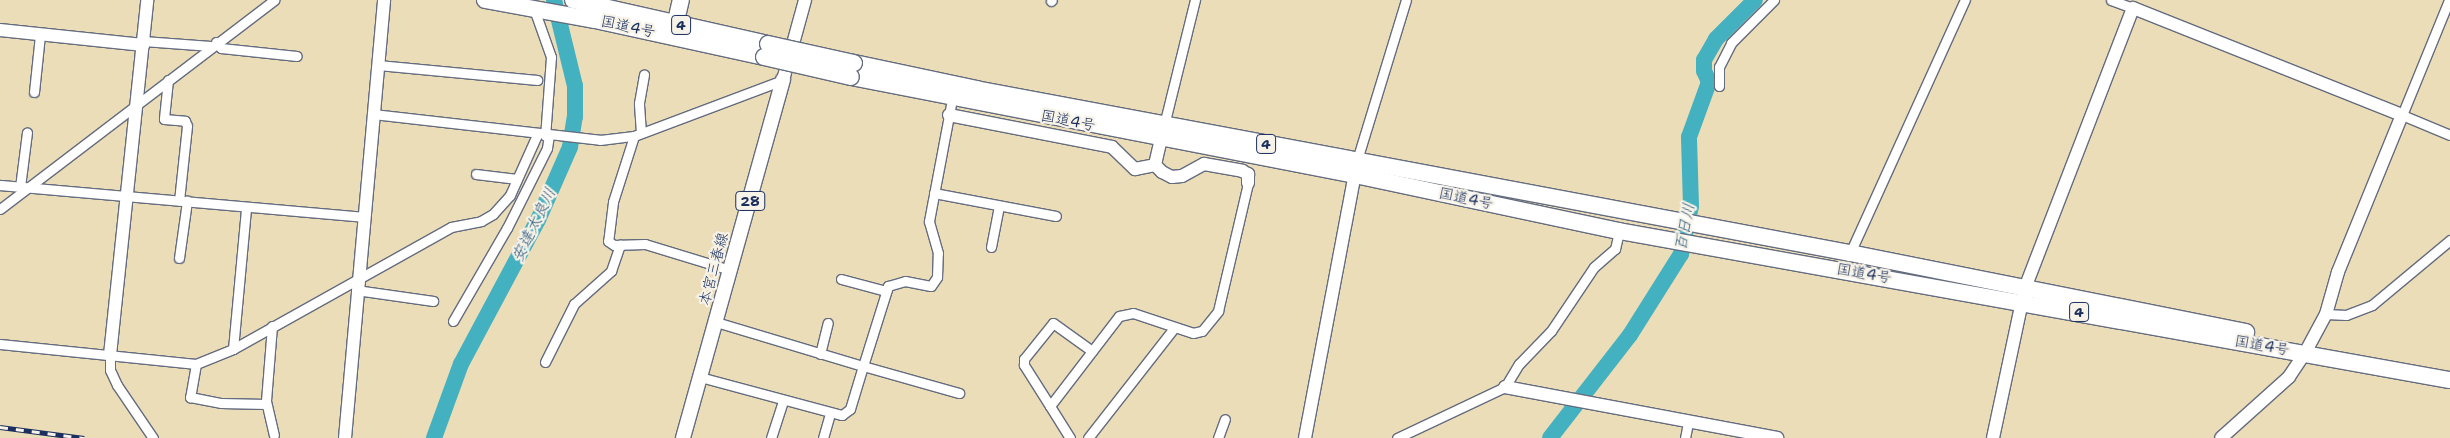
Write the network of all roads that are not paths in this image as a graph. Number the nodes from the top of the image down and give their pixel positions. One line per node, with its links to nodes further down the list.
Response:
1 (147, 0): 20 (street)
2 (274, 0): 21 (street)
3 (384, 0): 23 (street)
4 (485, 0): 16 (highway, 国道4号 / 4)
5 (573, 0): 14 (highway, 国道4号 / 4)
6 (681, 0): 18 (highway)
7 (806, 0): 28 (street)
8 (1195, 0): 37 (street)
9 (1406, 0): 42 (street)
10 (1774, 0): 29 (street)
11 (1965, 0): 60 (street)
12 (2111, 0): 15 (street)
13 (2449, 0): 35 (street)
14 (598, 8): 16 (highway, 国道4号 / 4); 18 (highway, 国道4号 / 4)
15 (2133, 8): 35 (street); 67 (street)
16 (536, 9): 40 (street)
17 (0, 30): 19 (street)
18 (674, 30): 24 (highway, 国道4号 / 4, bridge)
19 (40, 35): 20 (street); 30 (street)
20 (143, 43): 21 (street); 32 (street)
21 (214, 43): 22 (street); 26 (street)
22 (297, 56)
23 (378, 65): 27 (street); 33 (street)
24 (852, 70): 31 (highway, 国道4号 / 4); 37 (highway, 国道4号 / 4)
25 (644, 74): 38 (street)
26 (168, 80): 32 (street); 50 (street)
27 (537, 80)
28 (783, 80): 38 (street); 62 (main road, 本宮三春線 / 28)
29 (1719, 86)
30 (34, 92)
31 (952, 99): 34 (street); 37 (highway, 国道4号 / 4)
32 (136, 107): 47 (street); 49 (street)
33 (373, 114): 40 (street); 55 (street)
34 (948, 115): 41 (street); 48 (street)
35 (2402, 115): 39 (street); 69 (street)
36 (27, 132): 47 (street)
37 (1163, 132): 41 (street); 42 (highway, 国道4号 / 4)
38 (638, 134): 40 (street); 58 (street)
39 (2450, 135)
40 (546, 136): 44 (street); 70 (street)
41 (1155, 165): 45 (street)
42 (1356, 168): 56 (highway, 国道4号 / 4); 60 (highway, 国道4号 / 4); 104 (street)
43 (476, 174): 44 (street)
44 (517, 179): 63 (street)
45 (1248, 183): 74 (street)
46 (0, 185): 47 (street)
47 (24, 188): 49 (street); 52 (street)
48 (934, 193): 51 (street); 66 (street)
49 (128, 196): 50 (street); 80 (street)
50 (183, 201): 53 (street); 61 (street)
51 (999, 206): 54 (street); 59 (street)
52 (0, 208)
53 (246, 209): 55 (street); 76 (street)
54 (1056, 216)
55 (364, 217): 63 (street)
56 (1619, 231): 67 (highway, 国道4号 / 4); 87 (street)
57 (2450, 240): 69 (street)
58 (620, 244): 62 (street); 81 (street)
59 (991, 247)
60 (1850, 253): 67 (highway, 国道4号 / 4)
61 (179, 258)
62 (730, 270): 71 (main road, 本宮三春線 / 28)
63 (358, 277): 65 (street); 73 (street)
64 (841, 279): 66 (street)
65 (356, 290): 68 (street); 97 (street)
66 (886, 291): 83 (street)
67 (2023, 294): 77 (highway, 国道4号 / 4); 108 (street)
68 (433, 300)
69 (2326, 314): 77 (street)
70 (453, 320)
71 (716, 322): 79 (street); 85 (main road, 本宮三春線 / 28)
72 (828, 323): 79 (street)
73 (272, 326): 76 (street); 90 (street)
74 (1174, 328): 78 (street); 102 (street)
75 (0, 344): 80 (street)
76 (233, 349): 82 (street)
77 (2307, 349): 84 (highway, 国道4号 / 4); 86 (highway, 国道4号 / 4); 109 (street)
78 (1092, 351): 91 (street); 91 (street)
79 (820, 354): 83 (street)
80 (110, 355): 82 (street); 96 (street)
81 (545, 362)
82 (196, 364): 90 (street)
83 (863, 366): 88 (street); 92 (street)
84 (2450, 372)
85 (700, 377): 89 (street); 98 (main road, 本宮三春線 / 28)
86 (2450, 380)
87 (1505, 387): 94 (street); 105 (street)
88 (959, 392)
89 (782, 400): 92 (street); 99 (street)
90 (266, 404): 95 (street)
91 (1050, 406): 101 (street)
92 (830, 413): 100 (street)
93 (1225, 419): 103 (street)
94 (1688, 422): 106 (street); 107 (street)
95 (274, 434)
96 (153, 438)
97 (345, 438)
98 (683, 438)
99 (771, 438)
100 (823, 438)
101 (1070, 438)
102 (1088, 438)
103 (1218, 438)
104 (1305, 438)
105 (1397, 438)
106 (1685, 438)
107 (1777, 438)
108 (1993, 438)
109 (2221, 438)

